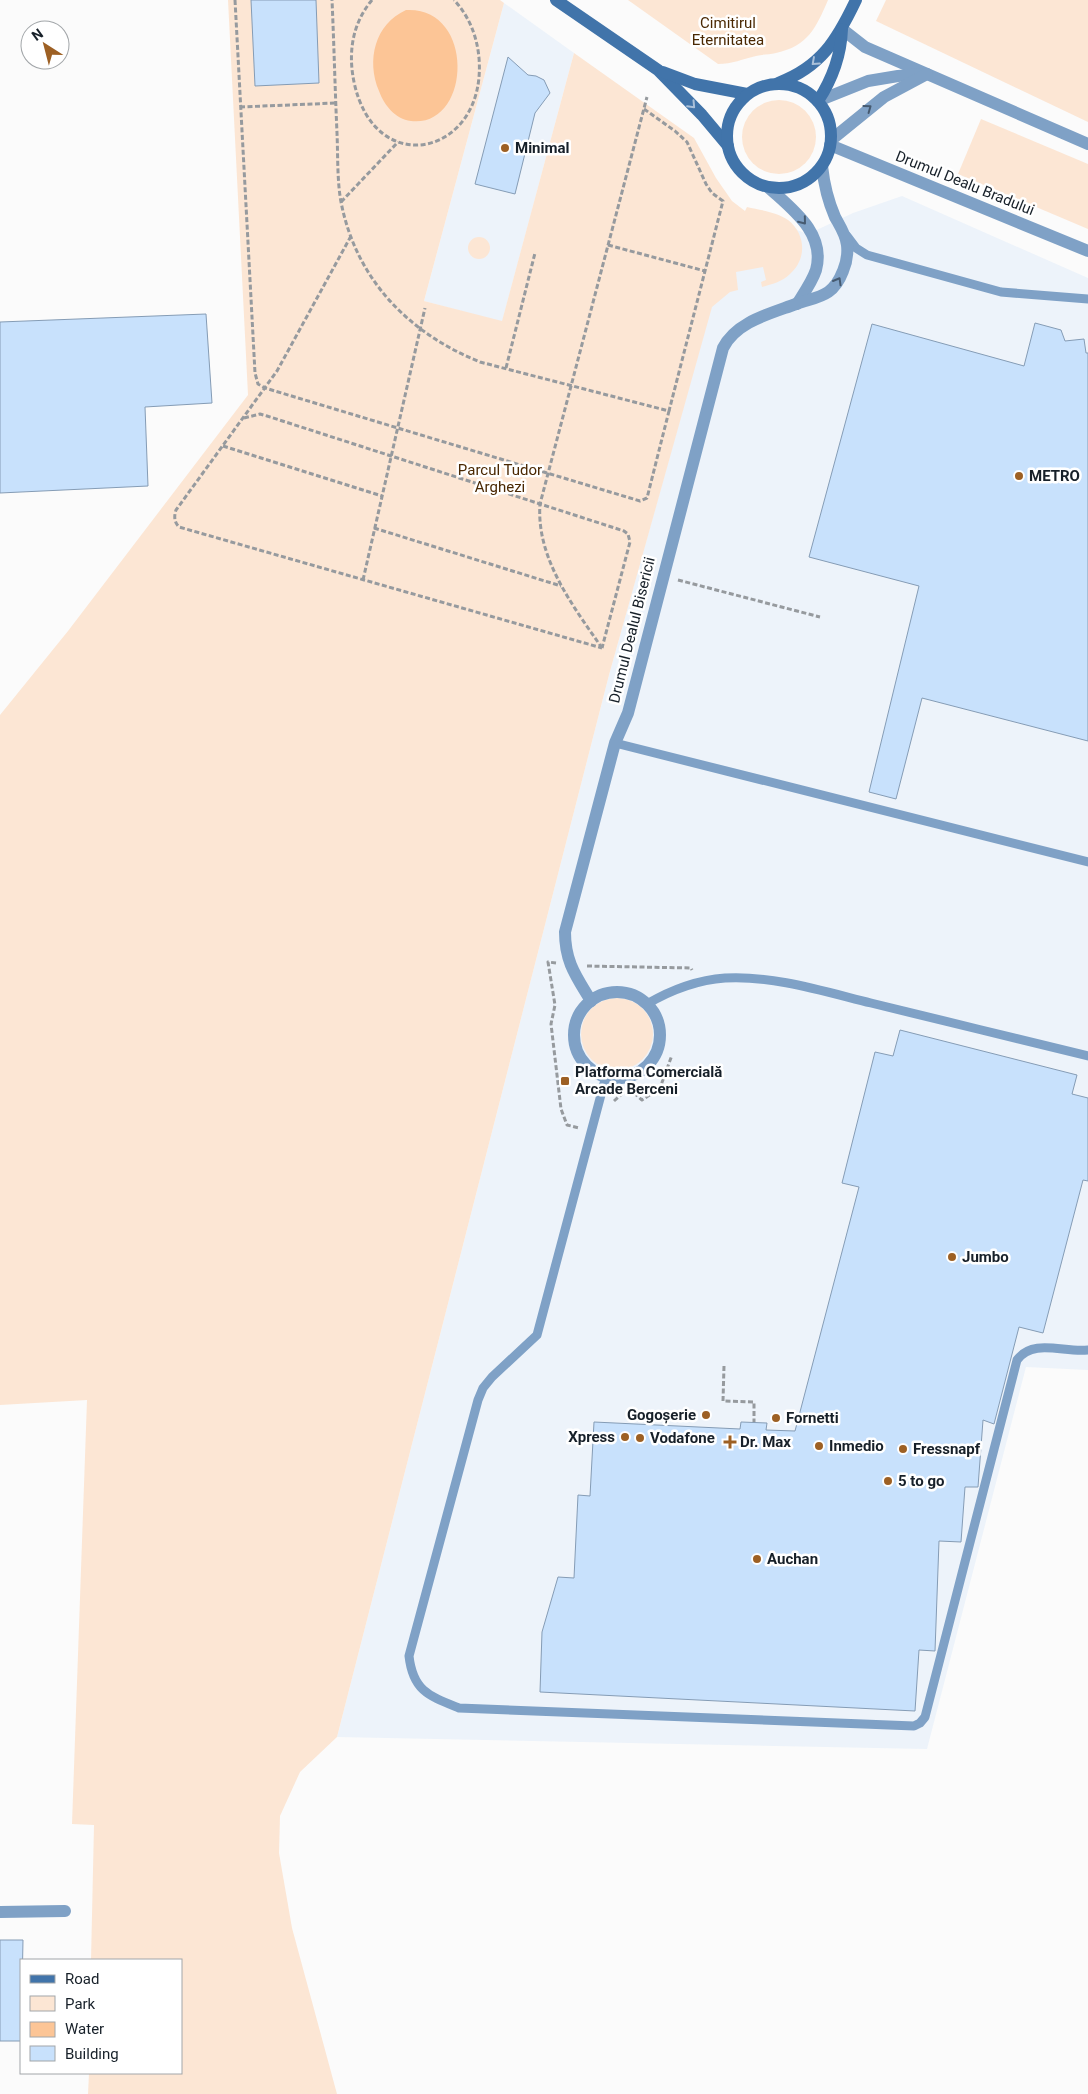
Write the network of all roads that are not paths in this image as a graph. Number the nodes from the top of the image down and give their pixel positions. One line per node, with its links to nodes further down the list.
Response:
1 (556, 0): 4 (main road)
2 (856, 0): 3 (main road)
3 (842, 29): 5 (street); 6 (main road, one-way to 6); 8 (main road)
4 (658, 70): 7 (main road); 11 (main road, one-way to 11)
5 (927, 74): 8 (street); 9 (street, one-way to 5); 10 (street)
6 (778, 83): 7 (main road); 8 (main road)
7 (747, 94): 11 (main road)
8 (818, 101): 9 (main road)
9 (831, 142): 12 (main road); 15 (street, Drumul Dealu Bradului)
10 (1088, 144)
11 (728, 146): 13 (main road)
12 (822, 166): 13 (main road); 14 (street, Drumul Dealul Bisericii)
13 (768, 187): 17 (street, one-way to 17)
14 (841, 228): 16 (lane); 17 (street, Drumul Dealul Bisericii, one-way to 14)
15 (1088, 250)
16 (1088, 299)
17 (797, 304): 18 (street, Drumul Dealul Bisericii)
18 (615, 743): 19 (lane); 20 (street, Drumul Dealul Bisericii)
19 (1088, 862)
20 (591, 1001): 21 (street); 23 (street)
21 (647, 1004): 22 (lane); 23 (street)
22 (1088, 1056)
23 (606, 1076): 24 (lane)
24 (1088, 1350)
25 (65, 1911): 26 (street)
26 (0, 1912)

